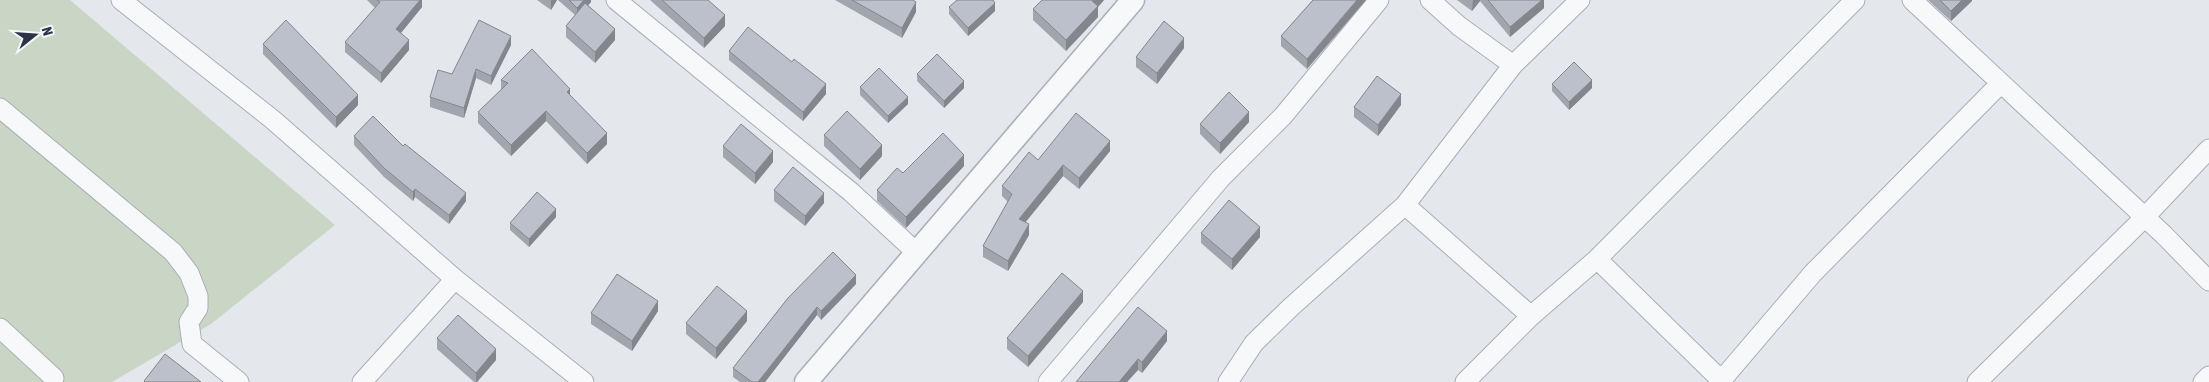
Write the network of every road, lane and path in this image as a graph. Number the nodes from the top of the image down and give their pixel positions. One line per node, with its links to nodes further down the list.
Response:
1 (121, 0): 17 (street)
2 (616, 0): 15 (street)
3 (1133, 0): 15 (street)
4 (1379, 0): 28 (street)
5 (1430, 0): 9 (street)
6 (1580, 0): 9 (street)
7 (1855, 0): 16 (street)
8 (1912, 0): 10 (street)
9 (1513, 65): 13 (street)
10 (2001, 84): 14 (street); 23 (street)
11 (0, 108): 24 (street)
12 (2209, 149): 14 (street)
13 (1406, 205): 19 (street); 29 (street)
14 (2144, 218): 18 (street); 31 (street)
15 (916, 252): 27 (street)
16 (1597, 259): 19 (street); 23 (street)
17 (455, 279): 25 (street); 26 (street)
18 (2209, 280)
19 (1531, 316): 30 (street)
20 (0, 328): 22 (street)
21 (2209, 376): 32 (street)
22 (54, 378)
23 (1722, 381)
24 (239, 382)
25 (362, 382)
26 (584, 382)
27 (806, 382)
28 (1048, 382)
29 (1228, 382)
30 (1465, 382)
31 (1977, 382)
32 (2203, 382)

